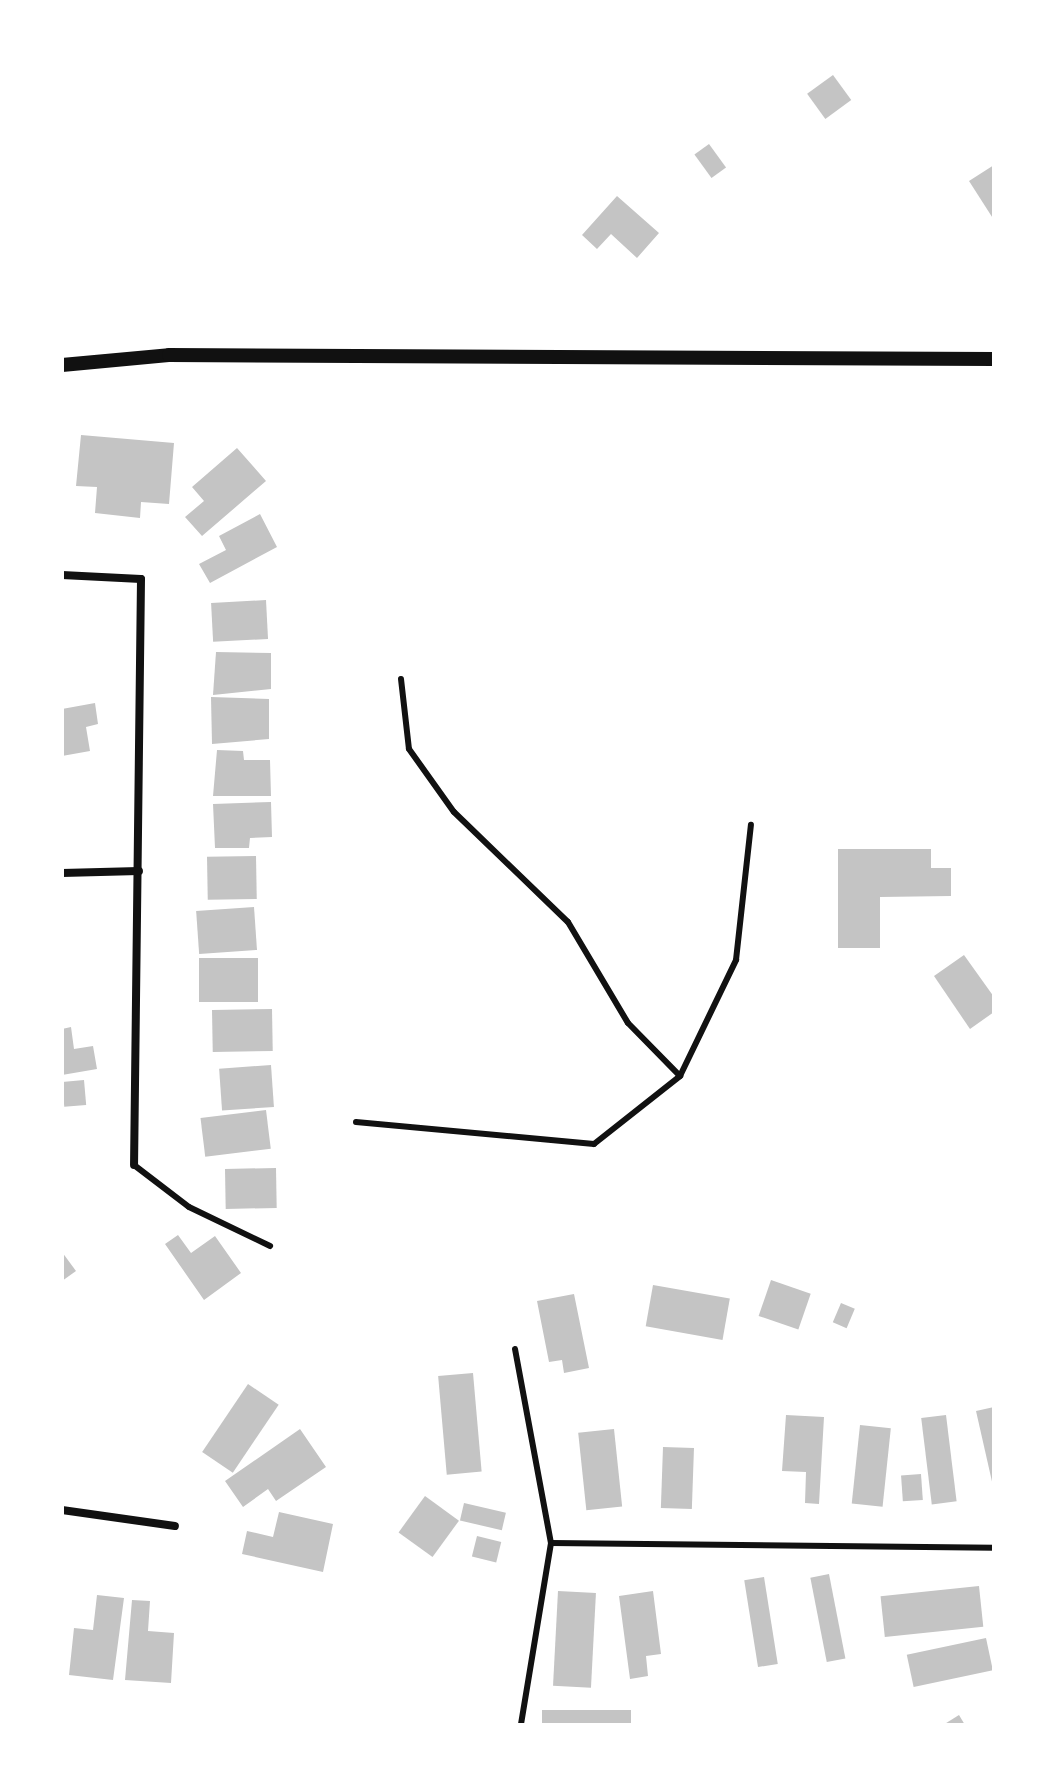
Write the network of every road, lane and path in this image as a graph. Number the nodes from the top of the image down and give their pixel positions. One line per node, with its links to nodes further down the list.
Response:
1 (994, 359): 2 (street)
2 (62, 365)
3 (62, 575): 6 (street)
4 (401, 679): 8 (lane)
5 (751, 825): 8 (lane)
6 (139, 871): 7 (street); 10 (street)
7 (62, 873)
8 (680, 1076): 9 (lane)
9 (356, 1122)
10 (134, 1165): 11 (lane)
11 (270, 1246)
12 (515, 1349): 15 (lane)
13 (62, 1510): 14 (street)
14 (175, 1526)
15 (551, 1543): 16 (lane); 17 (lane)
16 (994, 1548)
17 (521, 1725)

